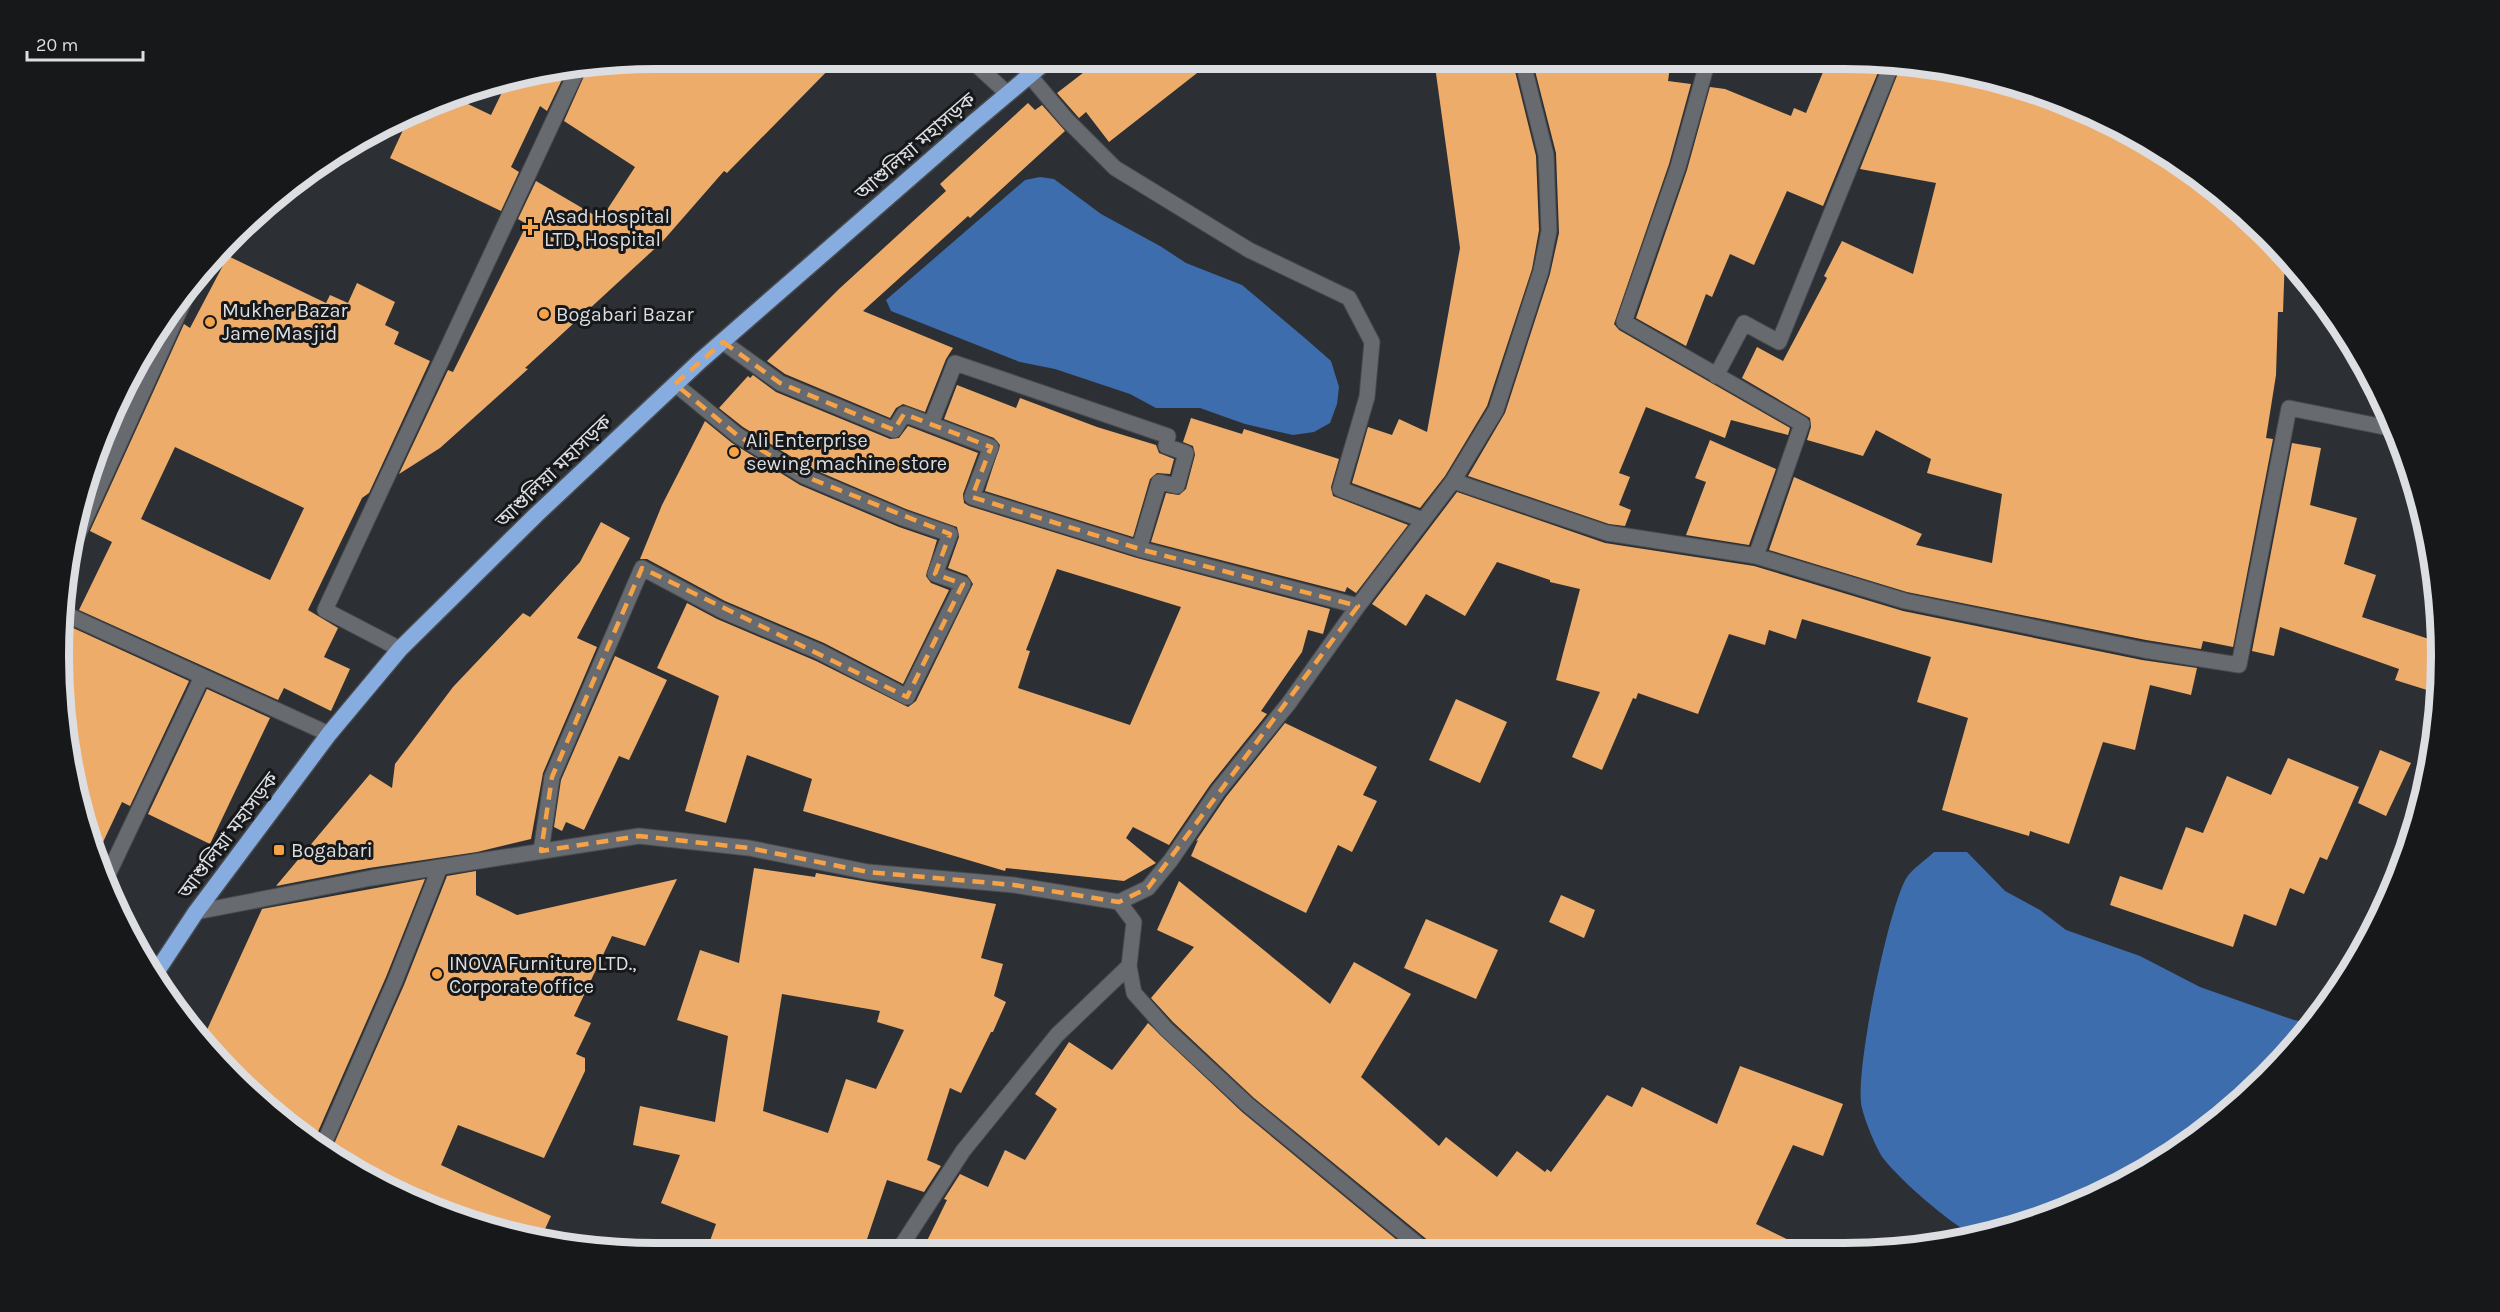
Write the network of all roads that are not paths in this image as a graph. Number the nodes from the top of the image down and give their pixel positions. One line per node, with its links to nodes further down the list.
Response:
1 (981, 69): 8 (street)
2 (1038, 69): 7 (highway, আশুলিয়া মহাসড়ক)
3 (1524, 69): 15 (street)
4 (1705, 69): 11 (street)
5 (1889, 71): 11 (street)
6 (575, 75): 22 (street)
7 (1030, 76): 8 (highway, আশুলিয়া মহাসড়ক); 17 (street)
8 (1008, 94): 10 (highway, আশুলিয়া মহাসড়ক)
9 (176, 319): 16 (street)
10 (723, 342): 12 (highway, আশুলিয়া মহাসড়ক); 13 (street)
11 (1716, 376): 19 (street)
12 (675, 384): 22 (highway, আশুলিয়া মহাসড়ক); 25 (street)
13 (931, 424): 18 (street); 18 (street)
14 (2384, 427): 19 (street)
15 (1453, 481): 17 (street); 19 (street)
16 (86, 517)
17 (1423, 520): 20 (street)
18 (1139, 549): 20 (street)
19 (1756, 556)
20 (1358, 606): 28 (street)
21 (70, 617): 23 (street)
22 (400, 649): 24 (highway, আশুলিয়া মহাসড়ক)
23 (202, 677): 24 (street); 27 (street)
24 (329, 734): 29 (highway, আশুলিয়া মহাসড়ক)
25 (542, 851): 26 (street); 28 (street)
26 (440, 867): 29 (street); 32 (street)
27 (110, 871)
28 (1119, 902): 31 (street)
29 (196, 912): 30 (highway, আশুলিয়া মহাসড়ক)
30 (158, 966)
31 (1129, 966): 33 (street); 34 (street)
32 (325, 1141)
33 (903, 1243)
34 (1416, 1243)

